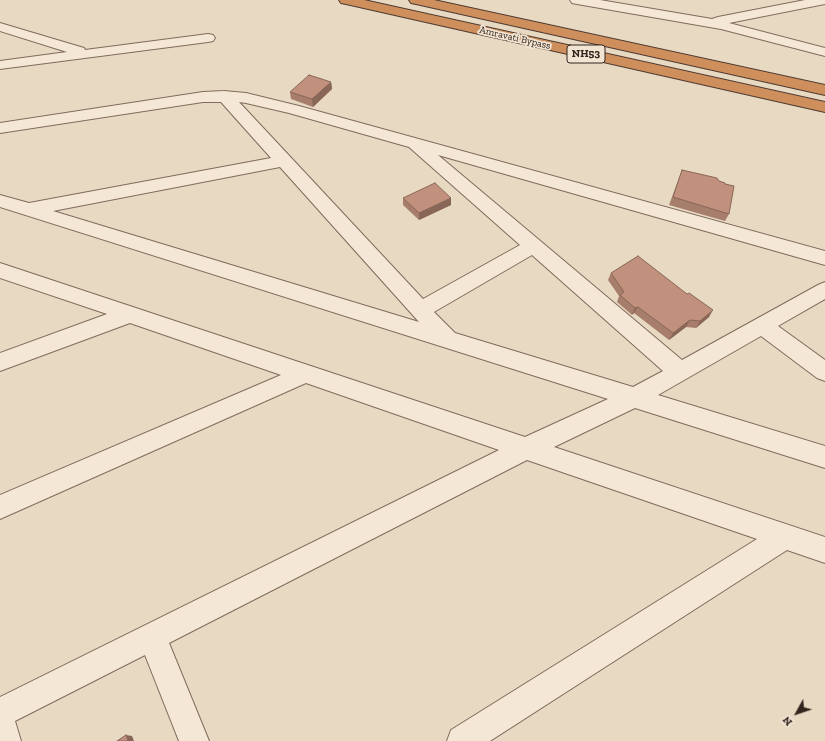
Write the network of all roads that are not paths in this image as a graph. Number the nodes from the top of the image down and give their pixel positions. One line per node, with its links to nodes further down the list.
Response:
1 (346, 0): 14 (highway, Amravati Bypass / NH53)
2 (416, 0): 12 (highway, Amravati Bypass / NH53)
3 (577, 0): 5 (street)
4 (825, 0): 6 (street)
5 (651, 7): 6 (street)
6 (709, 23): 9 (street)
7 (0, 27): 10 (street)
8 (208, 38): 10 (street)
9 (825, 52)
10 (87, 53): 11 (street)
11 (0, 65)
12 (825, 90)
13 (224, 96): 15 (street); 16 (street); 17 (street)
14 (825, 107)
15 (0, 128)
16 (412, 142): 20 (street); 21 (street)
17 (283, 161): 19 (street); 24 (street)
18 (0, 201): 19 (street)
19 (27, 210): 27 (street)
20 (533, 246): 24 (street); 29 (street)
21 (825, 258)
22 (0, 270): 25 (street)
23 (825, 290): 26 (street)
24 (420, 310): 27 (street)
25 (131, 314): 28 (street); 31 (street)
26 (762, 326): 29 (street); 30 (street)
27 (447, 340): 32 (street)
28 (0, 362)
29 (680, 372): 32 (street)
30 (825, 372)
31 (305, 374): 33 (street); 35 (street)
32 (634, 398): 33 (street); 34 (street)
33 (525, 449): 36 (street); 38 (street)
34 (825, 457)
35 (0, 507)
36 (786, 536): 37 (street); 43 (street)
37 (825, 550)
38 (152, 637): 39 (street); 42 (street)
39 (0, 712)
40 (0, 722): 41 (street)
41 (6, 741)
42 (194, 741)
43 (462, 741)

